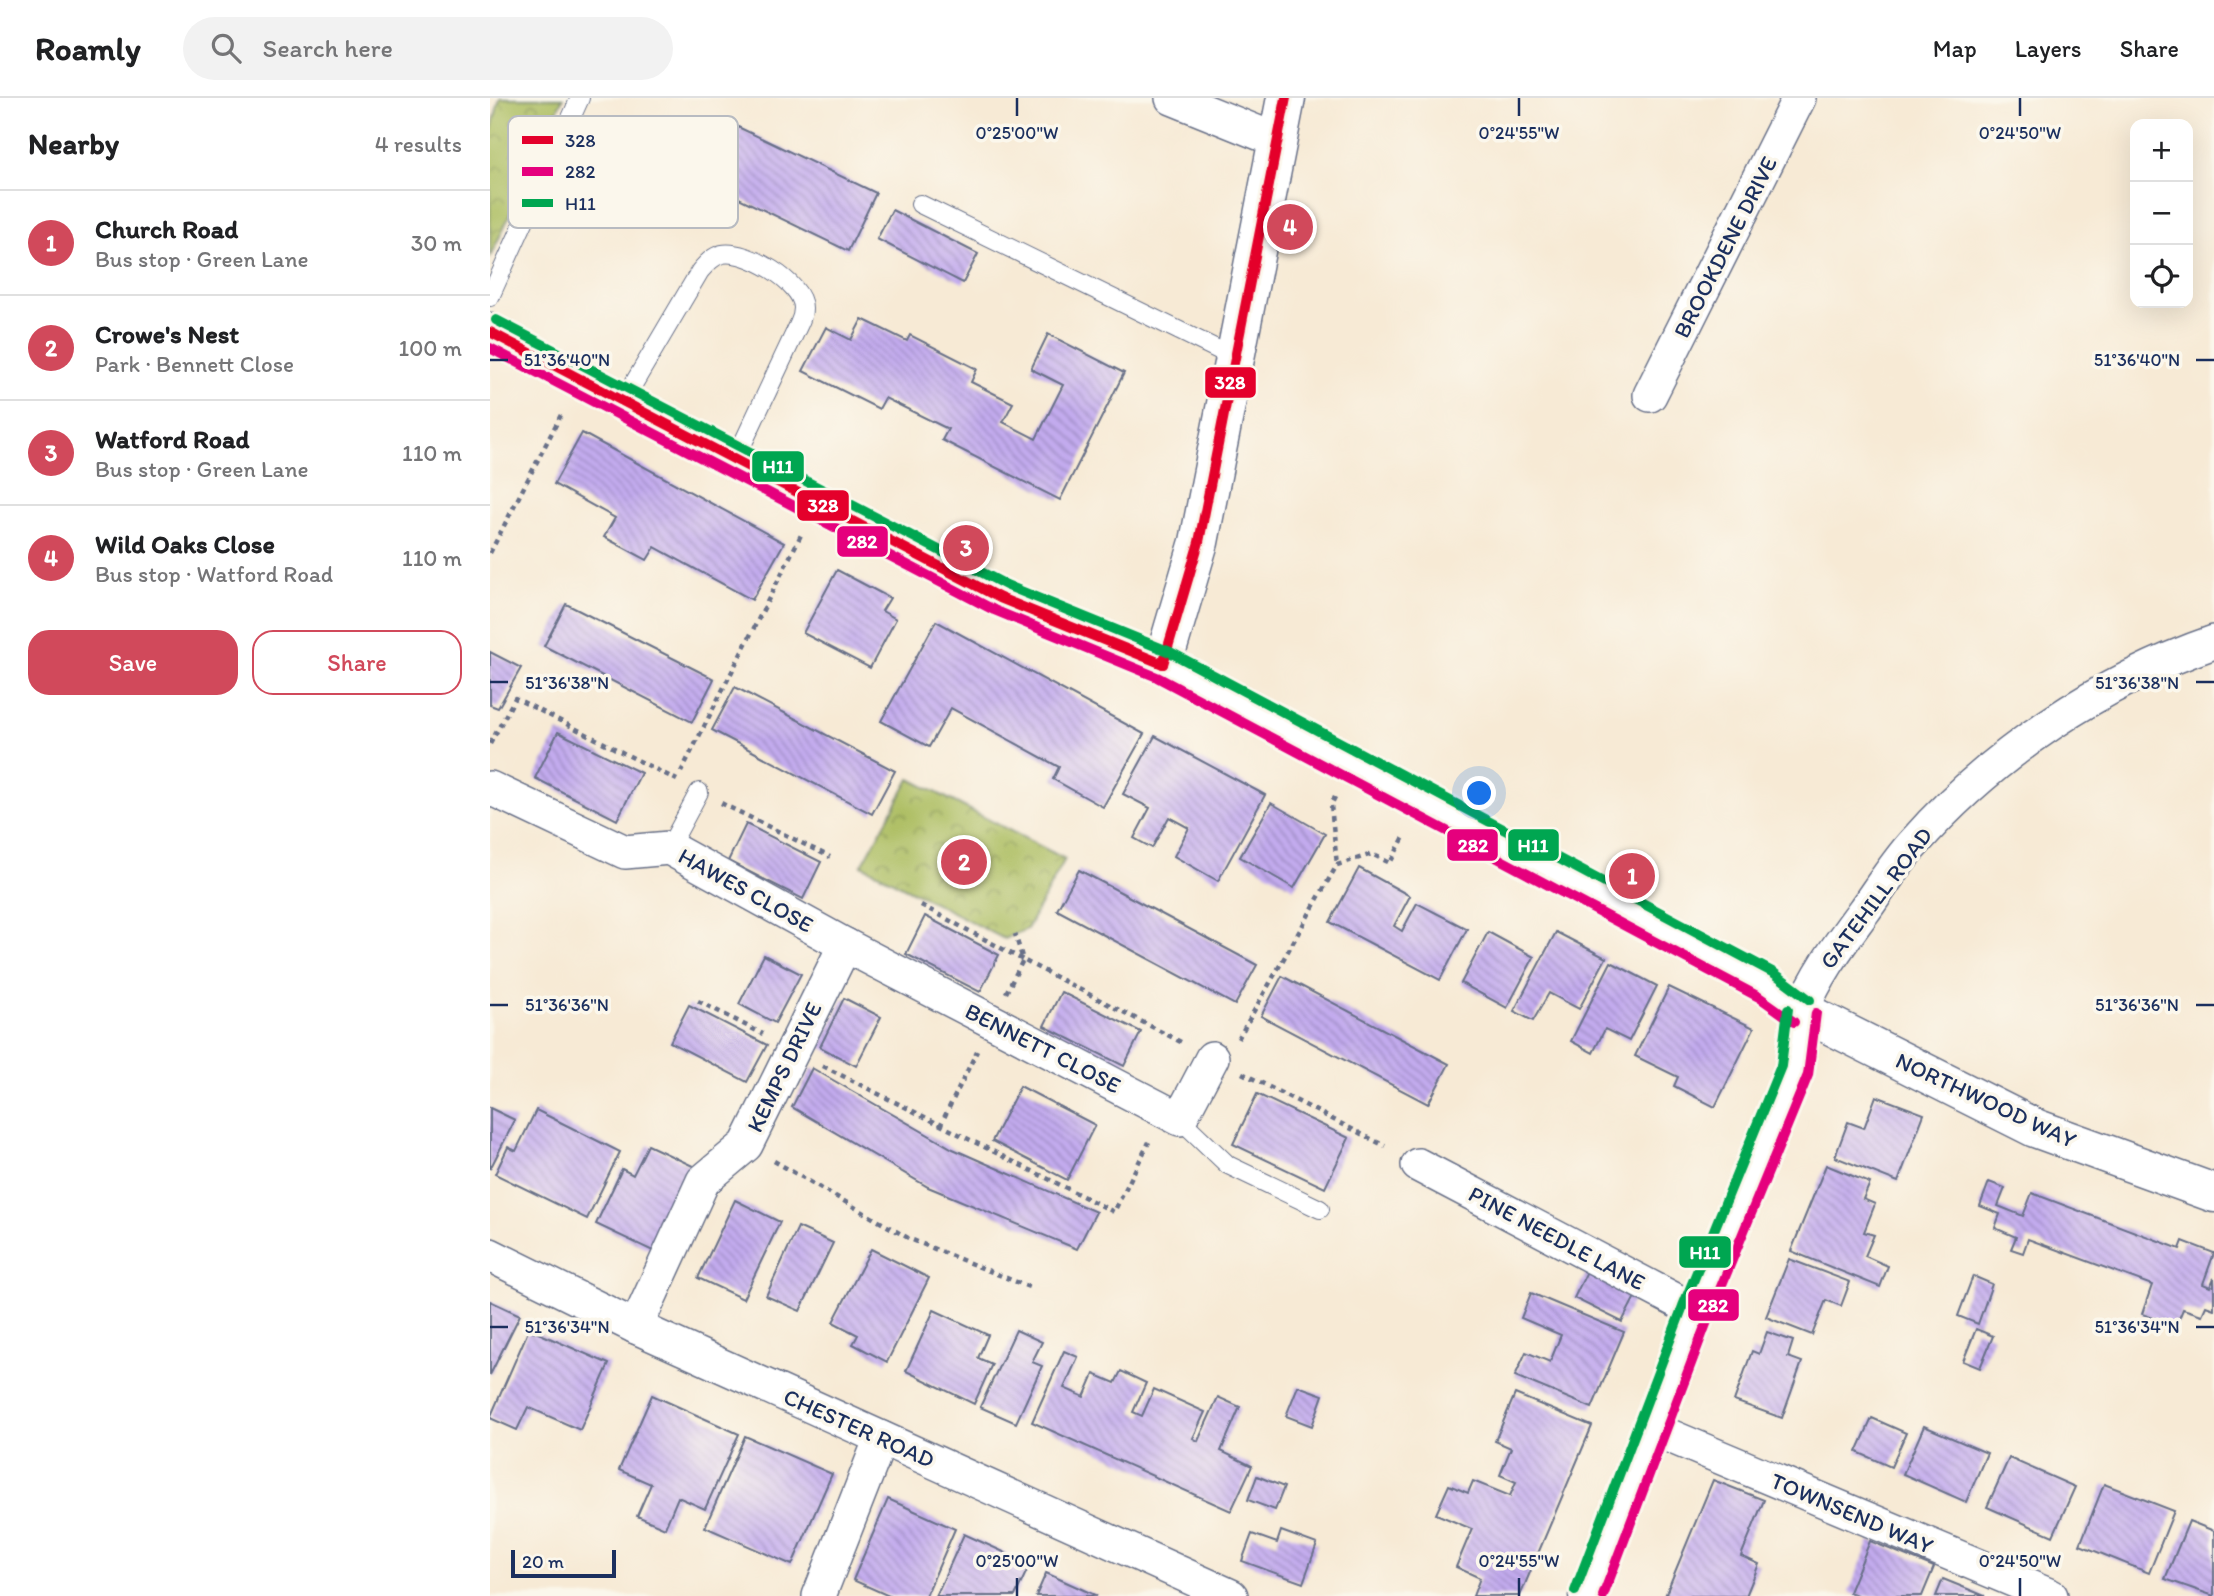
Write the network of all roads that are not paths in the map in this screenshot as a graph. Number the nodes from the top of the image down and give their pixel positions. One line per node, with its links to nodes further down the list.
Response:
1 (580, 98): 5 (lane)
2 (1172, 98): 6 (street)
3 (1286, 98): 6 (main road)
4 (1799, 98): 12 (street, BROOKDENE DRIVE)
5 (572, 116)
6 (1276, 140): 11 (main road)
7 (920, 204): 11 (lane)
8 (521, 228): 9 (lane)
9 (490, 297)
10 (490, 332): 13 (main road, NORTHWOOD WAY)
11 (1237, 359): 16 (main road)
12 (1650, 395)
13 (624, 400): 14 (main road, NORTHWOOD WAY); 14 (lane)
14 (736, 458): 16 (main road, NORTHWOOD WAY)
15 (2214, 642): 21 (street, GATEHILL ROAD)
16 (1163, 664): 21 (main road, NORTHWOOD WAY)
17 (490, 788): 19 (street, HAWES CLOSE)
18 (699, 792): 19 (lane)
19 (669, 848): 20 (street, HAWES CLOSE)
20 (845, 945): 23 (street, BENNETT CLOSE); 29 (street, KEMPS DRIVE)
21 (1802, 1011): 25 (main road, NORTHWOOD WAY); 28 (main road)
22 (1218, 1061): 23 (street)
23 (1173, 1115): 26 (lane)
24 (1418, 1165): 28 (street, PINE NEEDLE LANE)
25 (2214, 1193)
26 (1320, 1209)
27 (490, 1255): 29 (street, CHESTER ROAD)
28 (1696, 1311): 30 (main road)
29 (636, 1327): 31 (street, CHESTER ROAD)
30 (1653, 1429): 34 (main road); 35 (street, TOWNSEND WAY)
31 (881, 1438): 32 (street); 33 (street, CHESTER ROAD)
32 (819, 1596)
33 (1231, 1596)
34 (1588, 1596)
35 (2050, 1596)

